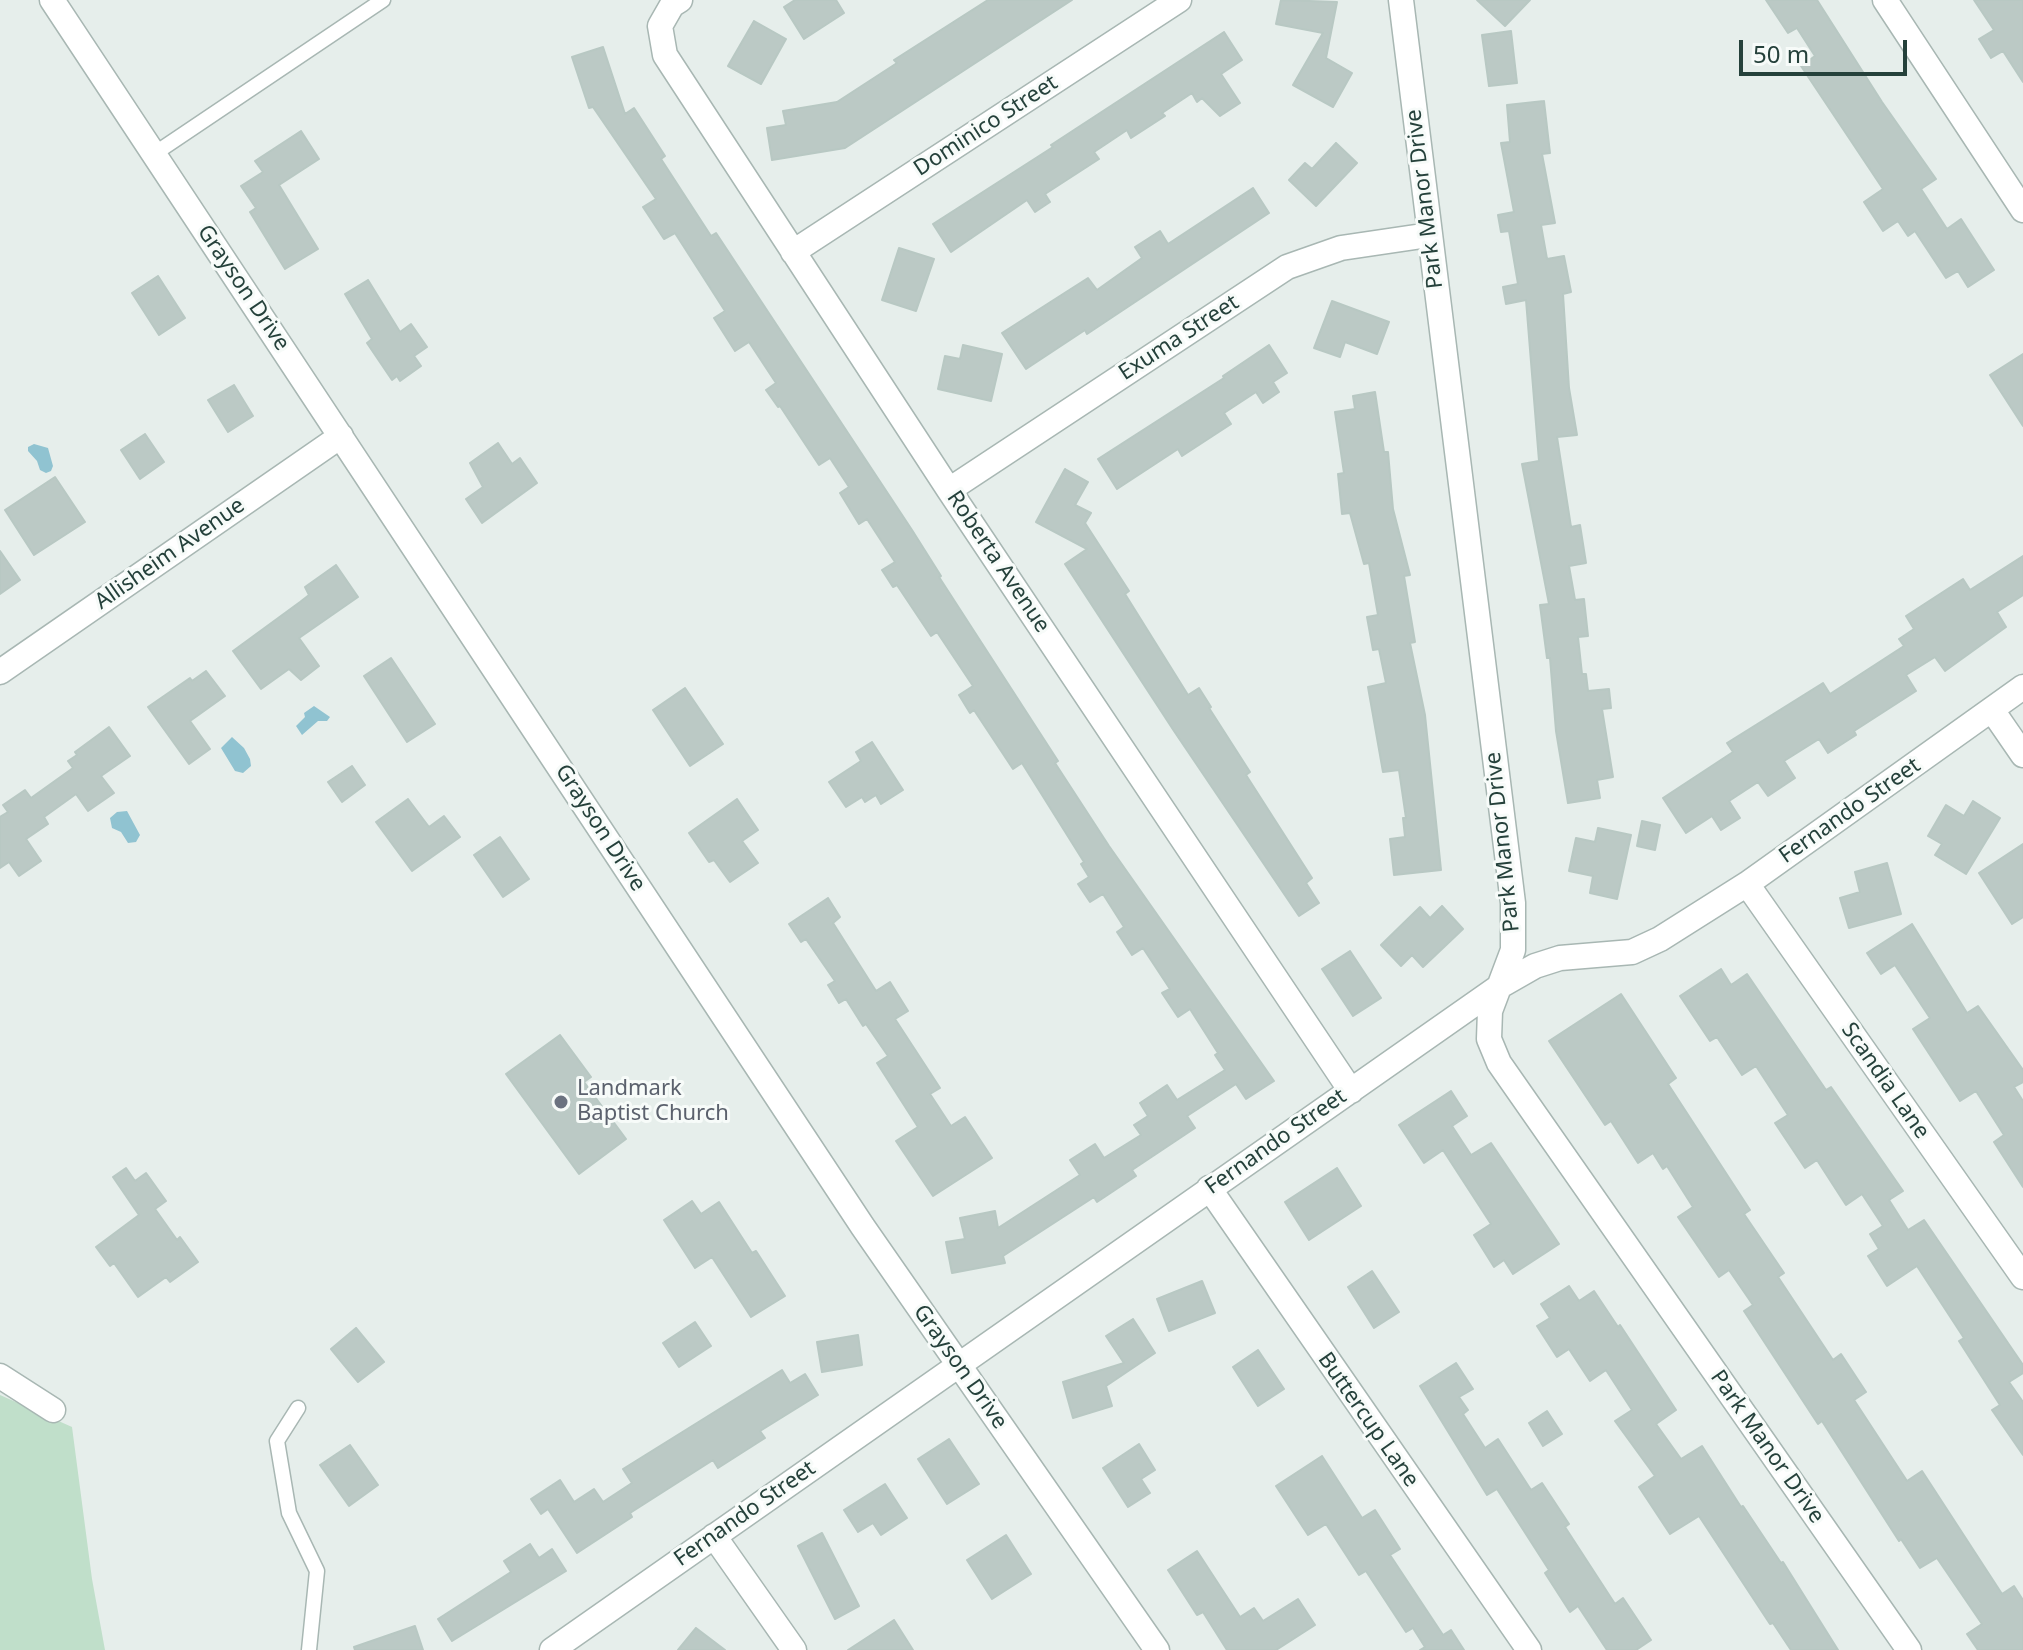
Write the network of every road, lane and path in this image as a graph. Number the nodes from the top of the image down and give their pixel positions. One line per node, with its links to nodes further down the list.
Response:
1 (52, 0): 7 (street, Grayson Drive)
2 (383, 0): 7 (lane)
3 (680, 0): 10 (street, Roberta Avenue)
4 (1179, 0): 10 (street, Dominico Street)
5 (1401, 0): 9 (street, Park Manor Drive)
6 (1885, 0): 8 (street)
7 (154, 154): 11 (street, Grayson Drive)
8 (2023, 210)
9 (1429, 235): 12 (street, Exuma Street); 18 (street, Park Manor Drive)
10 (793, 252): 12 (street, Roberta Avenue)
11 (341, 436): 13 (street, Allisheim Avenue); 22 (street, Grayson Drive)
12 (949, 490): 19 (street, Roberta Avenue)
13 (0, 672)
14 (2023, 687): 15 (street, Fernando Street)
15 (1992, 710): 16 (street); 17 (street, Fernando Street)
16 (2023, 755)
17 (1747, 884): 18 (street, Fernando Street); 21 (street, Scandia Lane)
18 (1500, 986): 19 (street, Fernando Street); 32 (street, Park Manor Drive)
19 (1351, 1091): 20 (street, Fernando Street)
20 (1209, 1188): 22 (street, Fernando Street); 31 (street, Buttercup Lane)
21 (2023, 1277)
22 (959, 1366): 26 (street, Fernando Street); 30 (street, Grayson Drive)
23 (0, 1376): 25 (street)
24 (298, 1408): 27 (lane)
25 (53, 1410)
26 (714, 1536): 28 (street, Fernando Street); 29 (street)
27 (309, 1650)
28 (552, 1650)
29 (794, 1650)
30 (1157, 1650)
31 (1529, 1650)
32 (1909, 1650)

